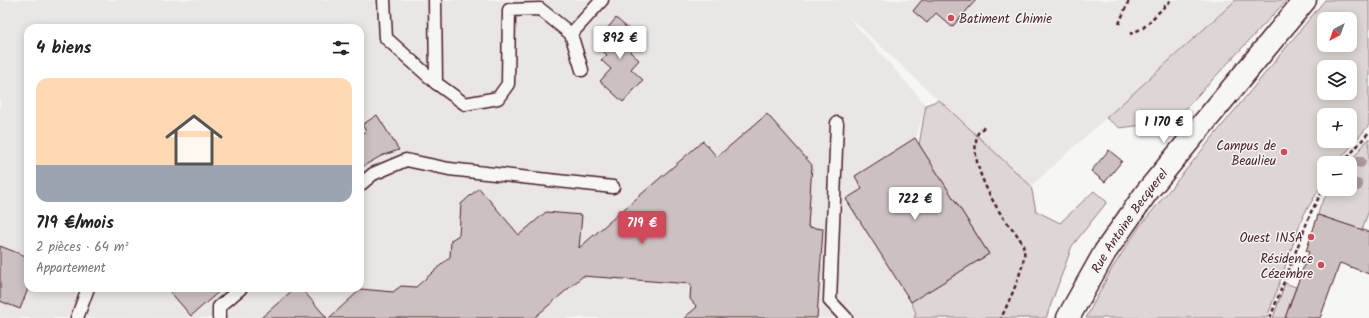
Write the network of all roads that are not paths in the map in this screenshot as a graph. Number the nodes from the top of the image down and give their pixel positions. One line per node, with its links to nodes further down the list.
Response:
1 (384, 0): 7 (lane)
2 (435, 0): 7 (lane)
3 (602, 0): 5 (lane)
4 (1305, 0): 16 (street, Rue Antoine Becquerel)
5 (571, 34): 6 (lane); 7 (lane)
6 (582, 70)
7 (436, 83)
8 (837, 123): 15 (lane)
9 (364, 182): 10 (lane)
10 (613, 187)
11 (87, 292): 13 (lane)
12 (237, 292): 14 (lane)
13 (77, 318)
14 (219, 318)
15 (846, 318)
16 (1068, 318)

